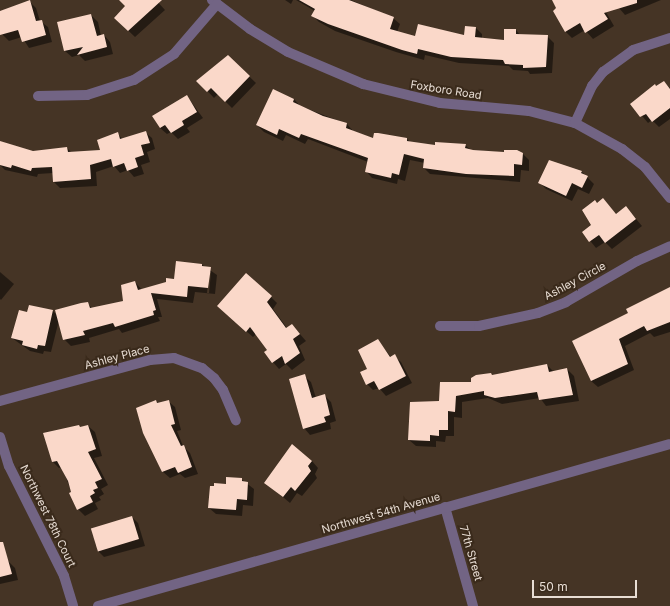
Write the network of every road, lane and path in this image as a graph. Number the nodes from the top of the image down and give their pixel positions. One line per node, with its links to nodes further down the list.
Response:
1 (215, 2): 3 (street); 4 (street, Foxboro Road)
2 (670, 38): 4 (street)
3 (38, 96)
4 (576, 123): 5 (street, Foxboro Road)
5 (670, 198)
6 (670, 246): 7 (street, Ashley Circle)
7 (440, 326)
8 (0, 401): 9 (street, Ashley Place)
9 (236, 420)
10 (0, 437): 13 (street, Northwest 78th Court)
11 (670, 444): 12 (street, Northwest 54th Avenue)
12 (445, 507): 14 (street, Northwest 54th Avenue); 15 (street, 77th Street)
13 (73, 606)
14 (98, 606)
15 (473, 606)

